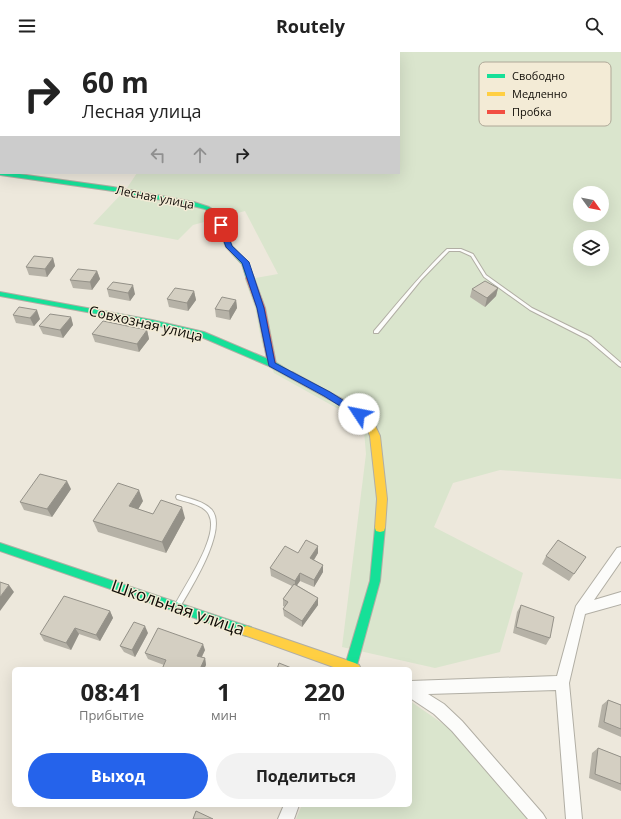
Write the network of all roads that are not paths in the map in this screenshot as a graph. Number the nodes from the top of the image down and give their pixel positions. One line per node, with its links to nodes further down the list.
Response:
1 (7, 174): 4 (street, Лесная улица)
2 (0, 294): 4 (street, Совхозная улица)
3 (376, 332): 5 (lane)
4 (272, 364): 13 (street, Совхозная улица)
5 (621, 365)
6 (179, 497): 10 (lane)
7 (0, 547): 10 (street, Школьная улица)
8 (621, 552): 11 (street)
9 (621, 598): 11 (street)
10 (178, 606): 12 (street, Школьная улица)
11 (580, 610): 14 (street)
12 (349, 667)
13 (352, 667)
14 (562, 683): 15 (street); 20 (street)
15 (412, 689)
16 (412, 690): 19 (street)
17 (291, 807): 18 (street)
18 (286, 819)
19 (538, 819)
20 (574, 819)

